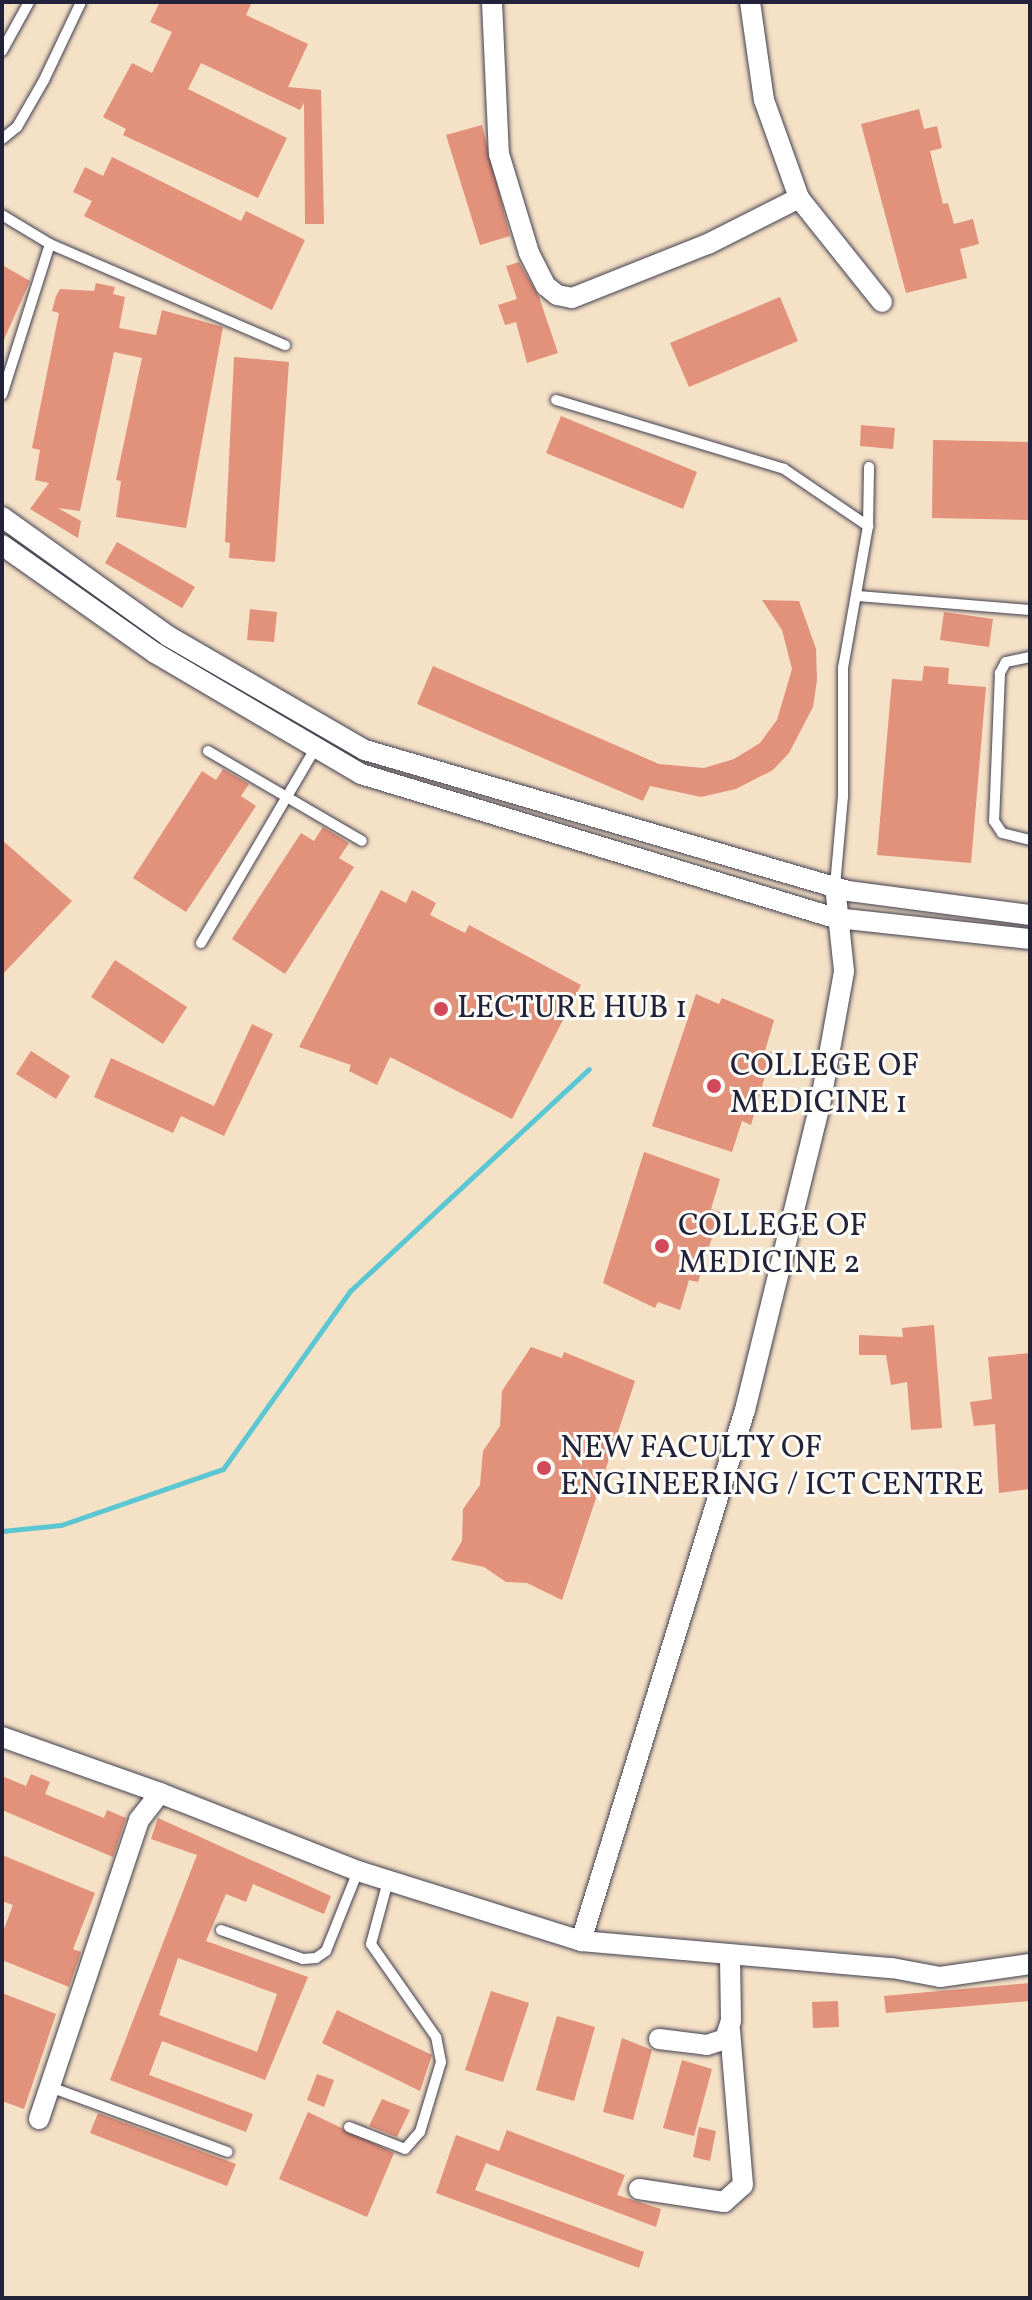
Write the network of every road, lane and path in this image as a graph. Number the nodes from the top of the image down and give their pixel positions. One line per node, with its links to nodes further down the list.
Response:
1 (29, 2): 5 (lane)
2 (81, 2): 6 (lane)
3 (492, 2): 7 (street)
4 (750, 2): 7 (street)
5 (2, 51)
6 (2, 139)
7 (799, 198): 10 (street)
8 (2, 215): 9 (lane)
9 (50, 244): 11 (lane); 12 (lane)
10 (882, 302)
11 (285, 345)
12 (2, 395)
13 (556, 400): 16 (lane)
14 (869, 467): 16 (lane)
15 (2, 517): 21 (street)
16 (868, 526): 18 (lane)
17 (2, 545): 22 (street)
18 (858, 596): 19 (lane); 28 (lane)
19 (1029, 610)
20 (1030, 657): 26 (lane)
21 (287, 707): 22 (street); 28 (street)
22 (277, 727): 23 (street)
23 (315, 749): 25 (lane); 30 (street)
24 (208, 751): 25 (lane)
25 (286, 797): 27 (lane); 32 (lane)
26 (1030, 840)
27 (362, 841)
28 (835, 886): 29 (street); 30 (street)
29 (1030, 915)
30 (836, 918): 31 (street); 38 (street)
31 (1030, 939)
32 (201, 943)
33 (2, 1737): 34 (street)
34 (160, 1793): 35 (street); 43 (street)
35 (358, 1871): 36 (street); 37 (lane)
36 (388, 1881): 38 (street); 45 (lane)
37 (221, 1930)
38 (581, 1941): 39 (street)
39 (730, 1956): 40 (street); 41 (street)
40 (1030, 1964)
41 (730, 2030): 42 (street); 47 (street)
42 (659, 2039)
43 (50, 2087): 44 (street); 46 (lane)
44 (39, 2119)
45 (349, 2127)
46 (228, 2152)
47 (639, 2189)

